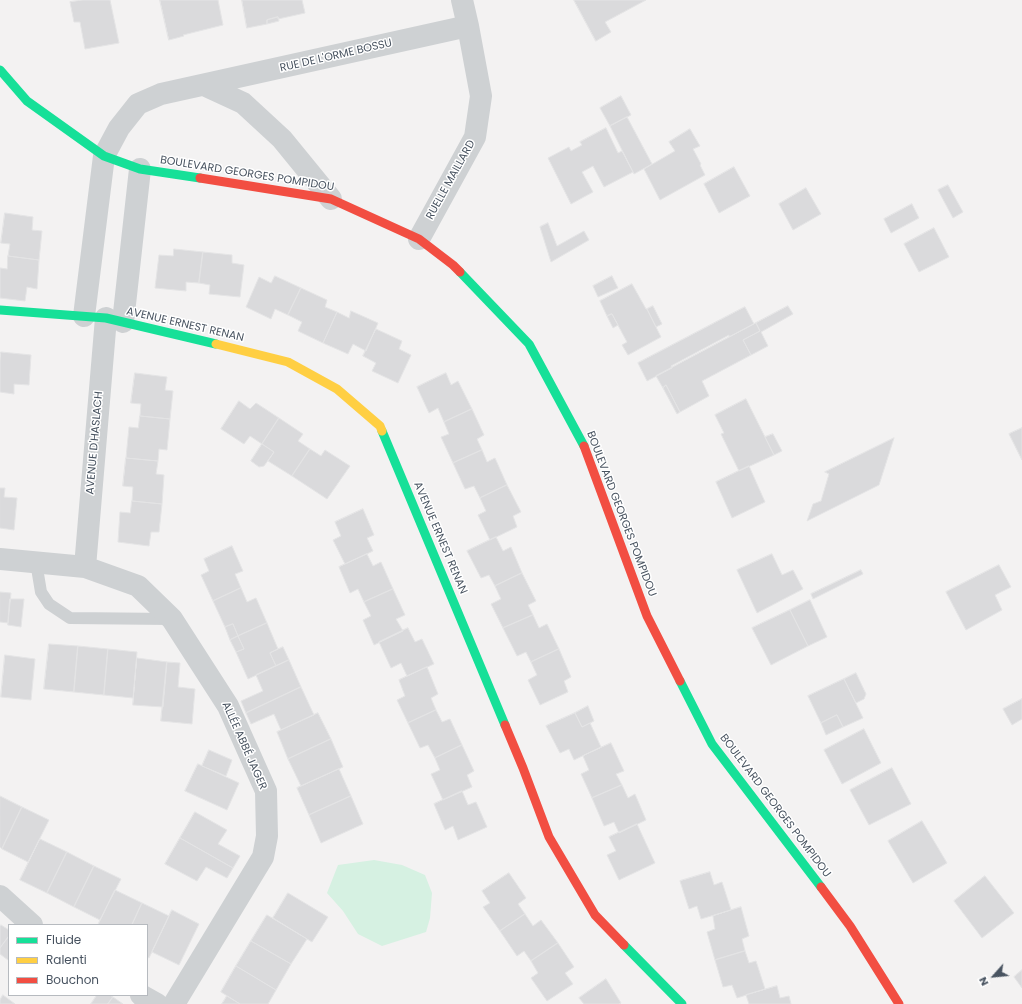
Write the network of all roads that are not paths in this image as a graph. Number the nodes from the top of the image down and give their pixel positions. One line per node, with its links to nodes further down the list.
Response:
1 (468, 8): 3 (street, RUE DE L'ORME BOSSU); 7 (street, RUELLE MAILLARD)
2 (0, 70): 4 (main road, BOULEVARD GEORGES POMPIDOU)
3 (204, 86): 4 (street, RUE DE L'ORME BOSSU); 6 (street)
4 (104, 156): 5 (main road, BOULEVARD GEORGES POMPIDOU); 9 (street)
5 (140, 169): 6 (main road, BOULEVARD GEORGES POMPIDOU); 10 (street, AVENUE D'HASLACH)
6 (331, 199): 7 (main road, BOULEVARD GEORGES POMPIDOU)
7 (419, 240): 21 (main road, BOULEVARD GEORGES POMPIDOU)
8 (0, 310): 9 (main road, AVENUE ERNEST RENAN)
9 (84, 316): 10 (main road, AVENUE ERNEST RENAN)
10 (114, 320): 13 (street, AVENUE D'HASLACH); 20 (main road, AVENUE ERNEST RENAN)
11 (0, 559): 12 (street, ALLÉE ABBÉ JAGER)
12 (36, 562): 13 (street, ALLÉE ABBÉ JAGER); 14 (lane)
13 (85, 567): 14 (street, ALLÉE ABBÉ JAGER)
14 (172, 619): 19 (street, ALLÉE ABBÉ JAGER)
15 (0, 896): 16 (street)
16 (31, 924)
17 (143, 996): 18 (street)
18 (157, 1004)
19 (174, 1004)
20 (682, 1004)
21 (899, 1004)

